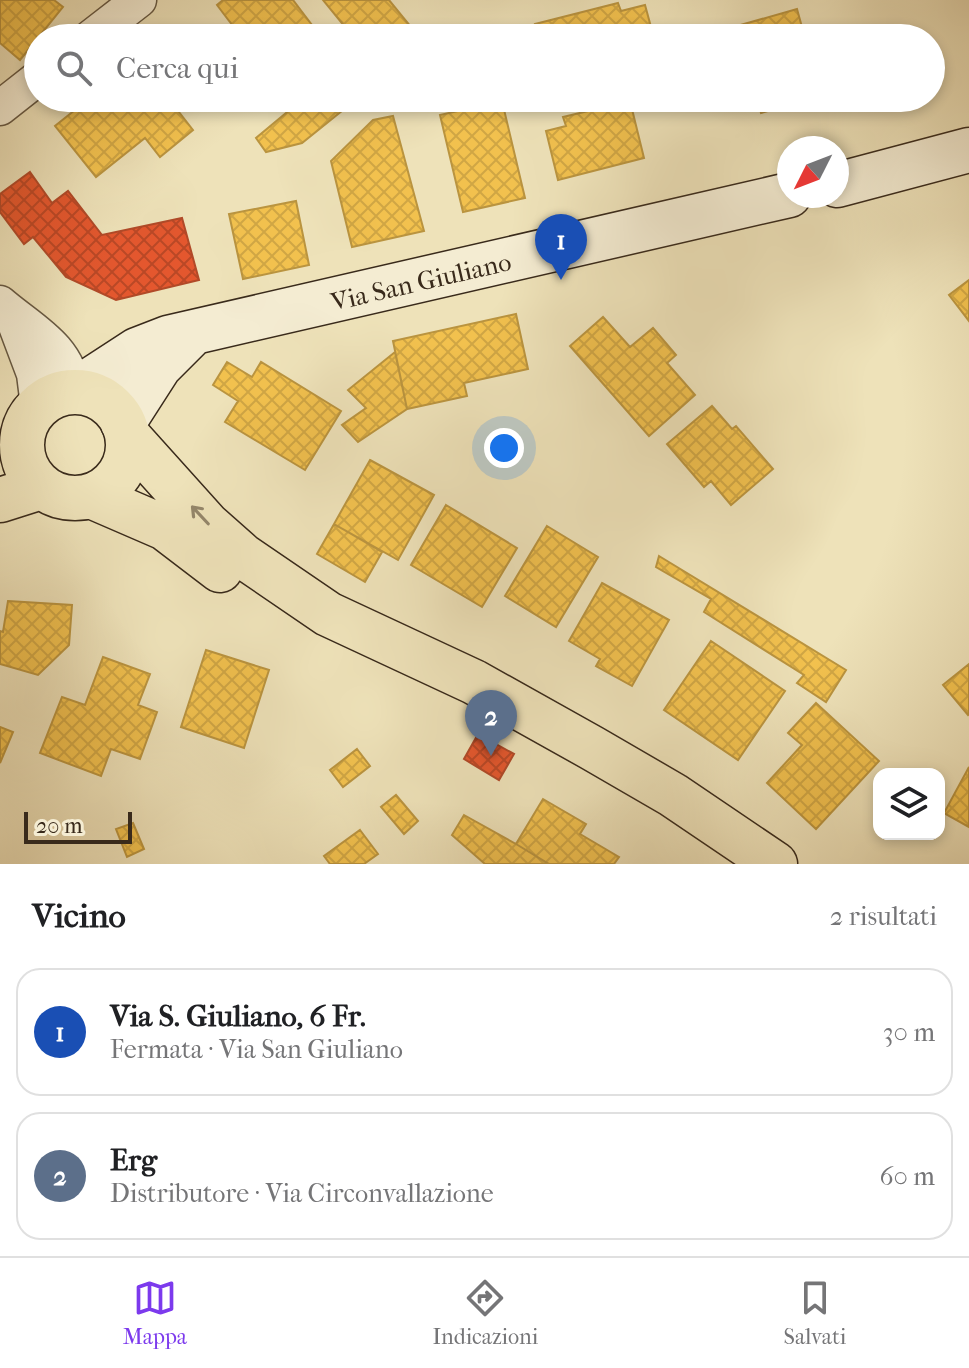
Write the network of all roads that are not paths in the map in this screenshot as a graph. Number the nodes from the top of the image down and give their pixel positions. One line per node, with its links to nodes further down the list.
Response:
1 (139, 0): 2 (street)
2 (108, 24)
3 (24, 89): 4 (street)
4 (0, 108)
5 (969, 150): 6 (main road)
6 (849, 182)
7 (777, 198): 9 (main road, Via San Giuliano)
8 (5, 308): 10 (street)
9 (193, 333): 10 (main road, Via San Giuliano); 11 (main road)
10 (33, 424): 11 (main road); 12 (main road)
11 (125, 429): 13 (main road); 15 (main road, one-way to 11)
12 (41, 487): 13 (main road); 14 (main road)
13 (91, 496): 15 (main road)
14 (0, 500)
15 (328, 614): 16 (main road)
16 (775, 864)

